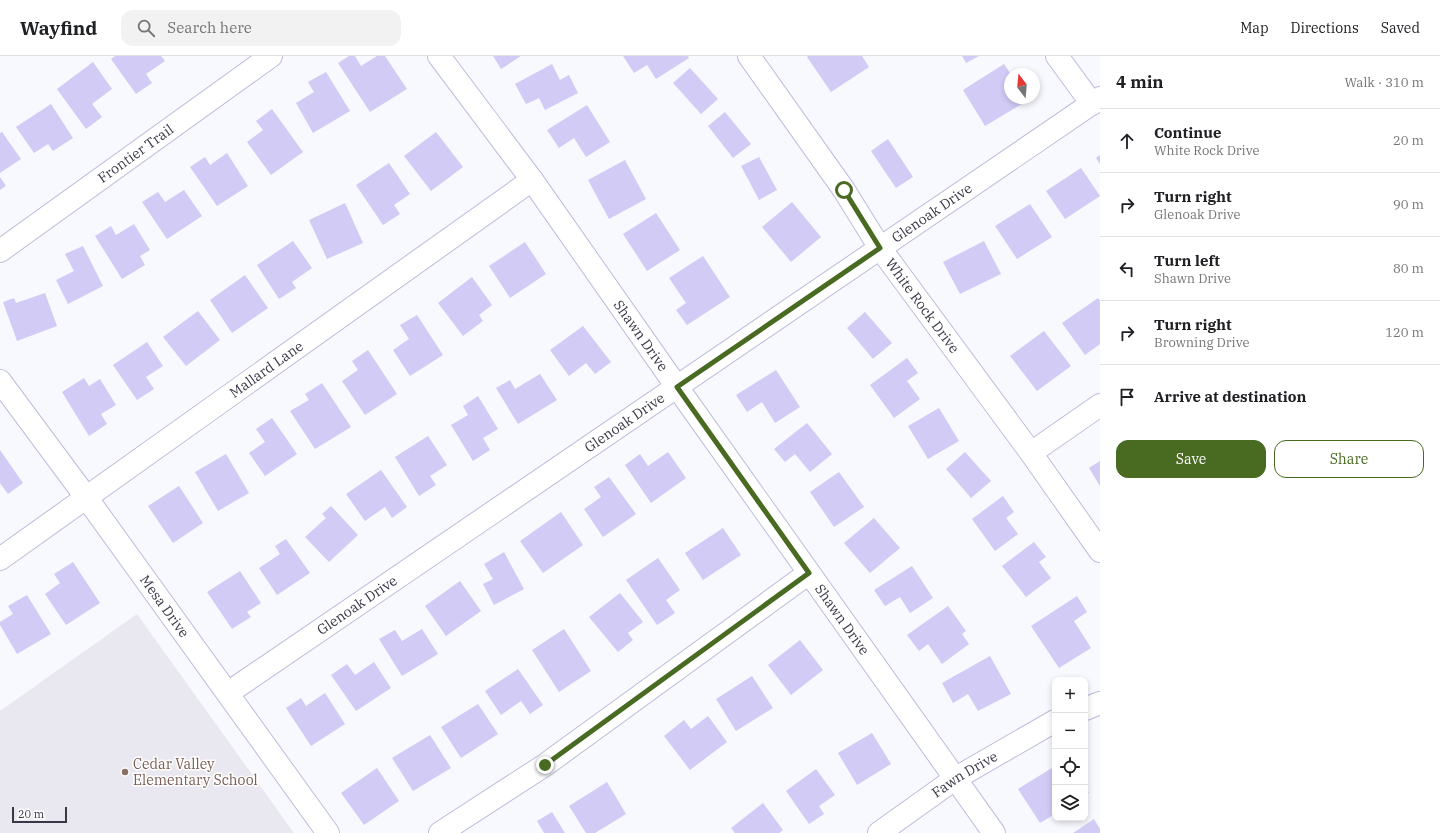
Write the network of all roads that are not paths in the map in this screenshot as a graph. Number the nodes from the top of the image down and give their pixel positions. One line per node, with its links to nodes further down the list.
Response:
1 (271, 56): 8 (street, Frontier Trail)
2 (439, 56): 6 (street, Shawn Drive)
3 (749, 56): 7 (street, White Rock Drive)
4 (1057, 56): 5 (street)
5 (1096, 101): 7 (street, Glenoak Drive)
6 (532, 180): 10 (street, Shawn Drive); 13 (street, Mallard Lane)
7 (880, 248): 10 (street, Glenoak Drive); 12 (street, White Rock Drive)
8 (0, 251)
9 (0, 381): 13 (street, Mesa Drive)
10 (677, 387): 16 (street, Shawn Drive); 17 (street, Glenoak Drive)
11 (1100, 405): 12 (street)
12 (1032, 453): 14 (street, White Rock Drive)
13 (86, 497): 15 (street, Mallard Lane); 17 (street, Mesa Drive)
14 (1100, 551)
15 (0, 559)
16 (809, 573): 21 (street, Shawn Drive); 23 (street)
17 (228, 693): 22 (street, Mesa Drive)
18 (1100, 703): 19 (street)
19 (1088, 708)
20 (1052, 724): 21 (street, Fawn Drive)
21 (956, 778): 24 (street, Fawn Drive); 25 (street, Shawn Drive)
22 (328, 833)
23 (440, 833)
24 (879, 833)
25 (994, 833)

